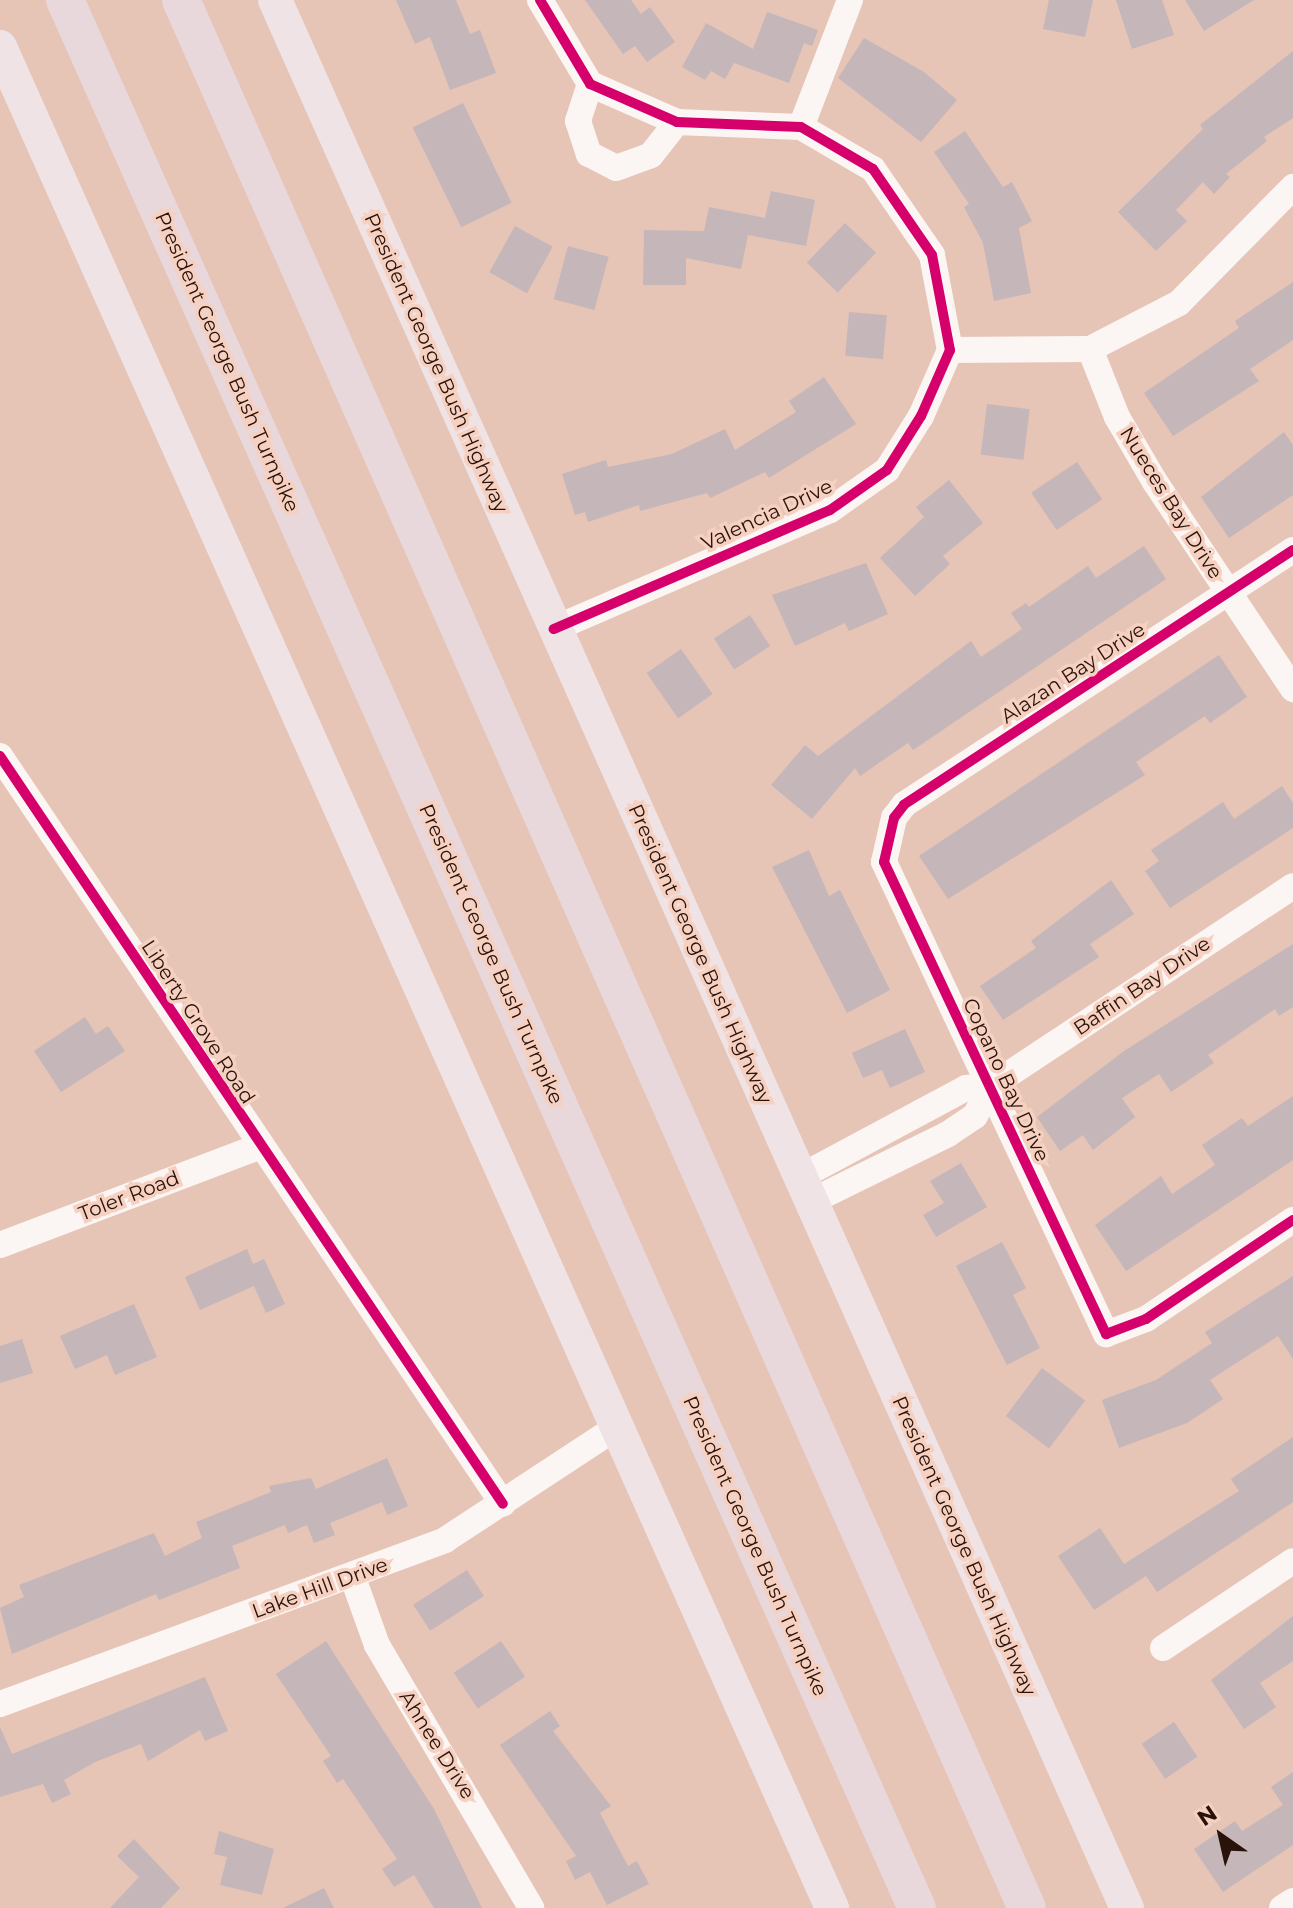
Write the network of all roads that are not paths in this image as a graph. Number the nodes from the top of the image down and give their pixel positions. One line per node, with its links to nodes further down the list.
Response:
1 (65, 0): 34 (highway, President George Bush Turnpike)
2 (181, 0): 35 (highway)
3 (275, 0): 15 (main road, President George Bush Highway)
4 (540, 0): 7 (street)
5 (850, 0): 9 (street)
6 (0, 47): 25 (main road)
7 (590, 84): 8 (street); 8 (street)
8 (677, 122): 9 (street)
9 (801, 127): 12 (street)
10 (1293, 187): 11 (street)
11 (1090, 349): 12 (street); 14 (street, Nueces Bay Drive)
12 (950, 350): 15 (street, Valencia Drive)
13 (1293, 550): 14 (street, Alazan Bay Drive)
14 (1228, 593): 16 (street, Nueces Bay Drive); 18 (street, Alazan Bay Drive)
15 (554, 629): 22 (main road, President George Bush Highway)
16 (1293, 689)
17 (0, 756): 21 (street, Liberty Grove Road)
18 (887, 838): 20 (street, Copano Bay Drive)
19 (1293, 886): 20 (street, Baffin Bay Drive)
20 (991, 1086): 22 (street, Baffin Bay Drive); 23 (street, Copano Bay Drive)
21 (258, 1147): 24 (street, Toler Road); 26 (street, Liberty Grove Road)
22 (805, 1190): 36 (main road, President George Bush Highway)
23 (1293, 1220)
24 (0, 1245)
25 (617, 1427): 26 (street, Lake Hill Drive); 33 (main road)
26 (503, 1504): 28 (street, Lake Hill Drive)
27 (1293, 1561): 29 (street)
28 (353, 1578): 30 (street, Lake Hill Drive); 32 (street, Ahnee Drive)
29 (1163, 1648)
30 (0, 1704)
31 (1293, 1901): 37 (street)
32 (531, 1908)
33 (832, 1908)
34 (917, 1908)
35 (1027, 1908)
36 (1127, 1908)
37 (1282, 1908)

